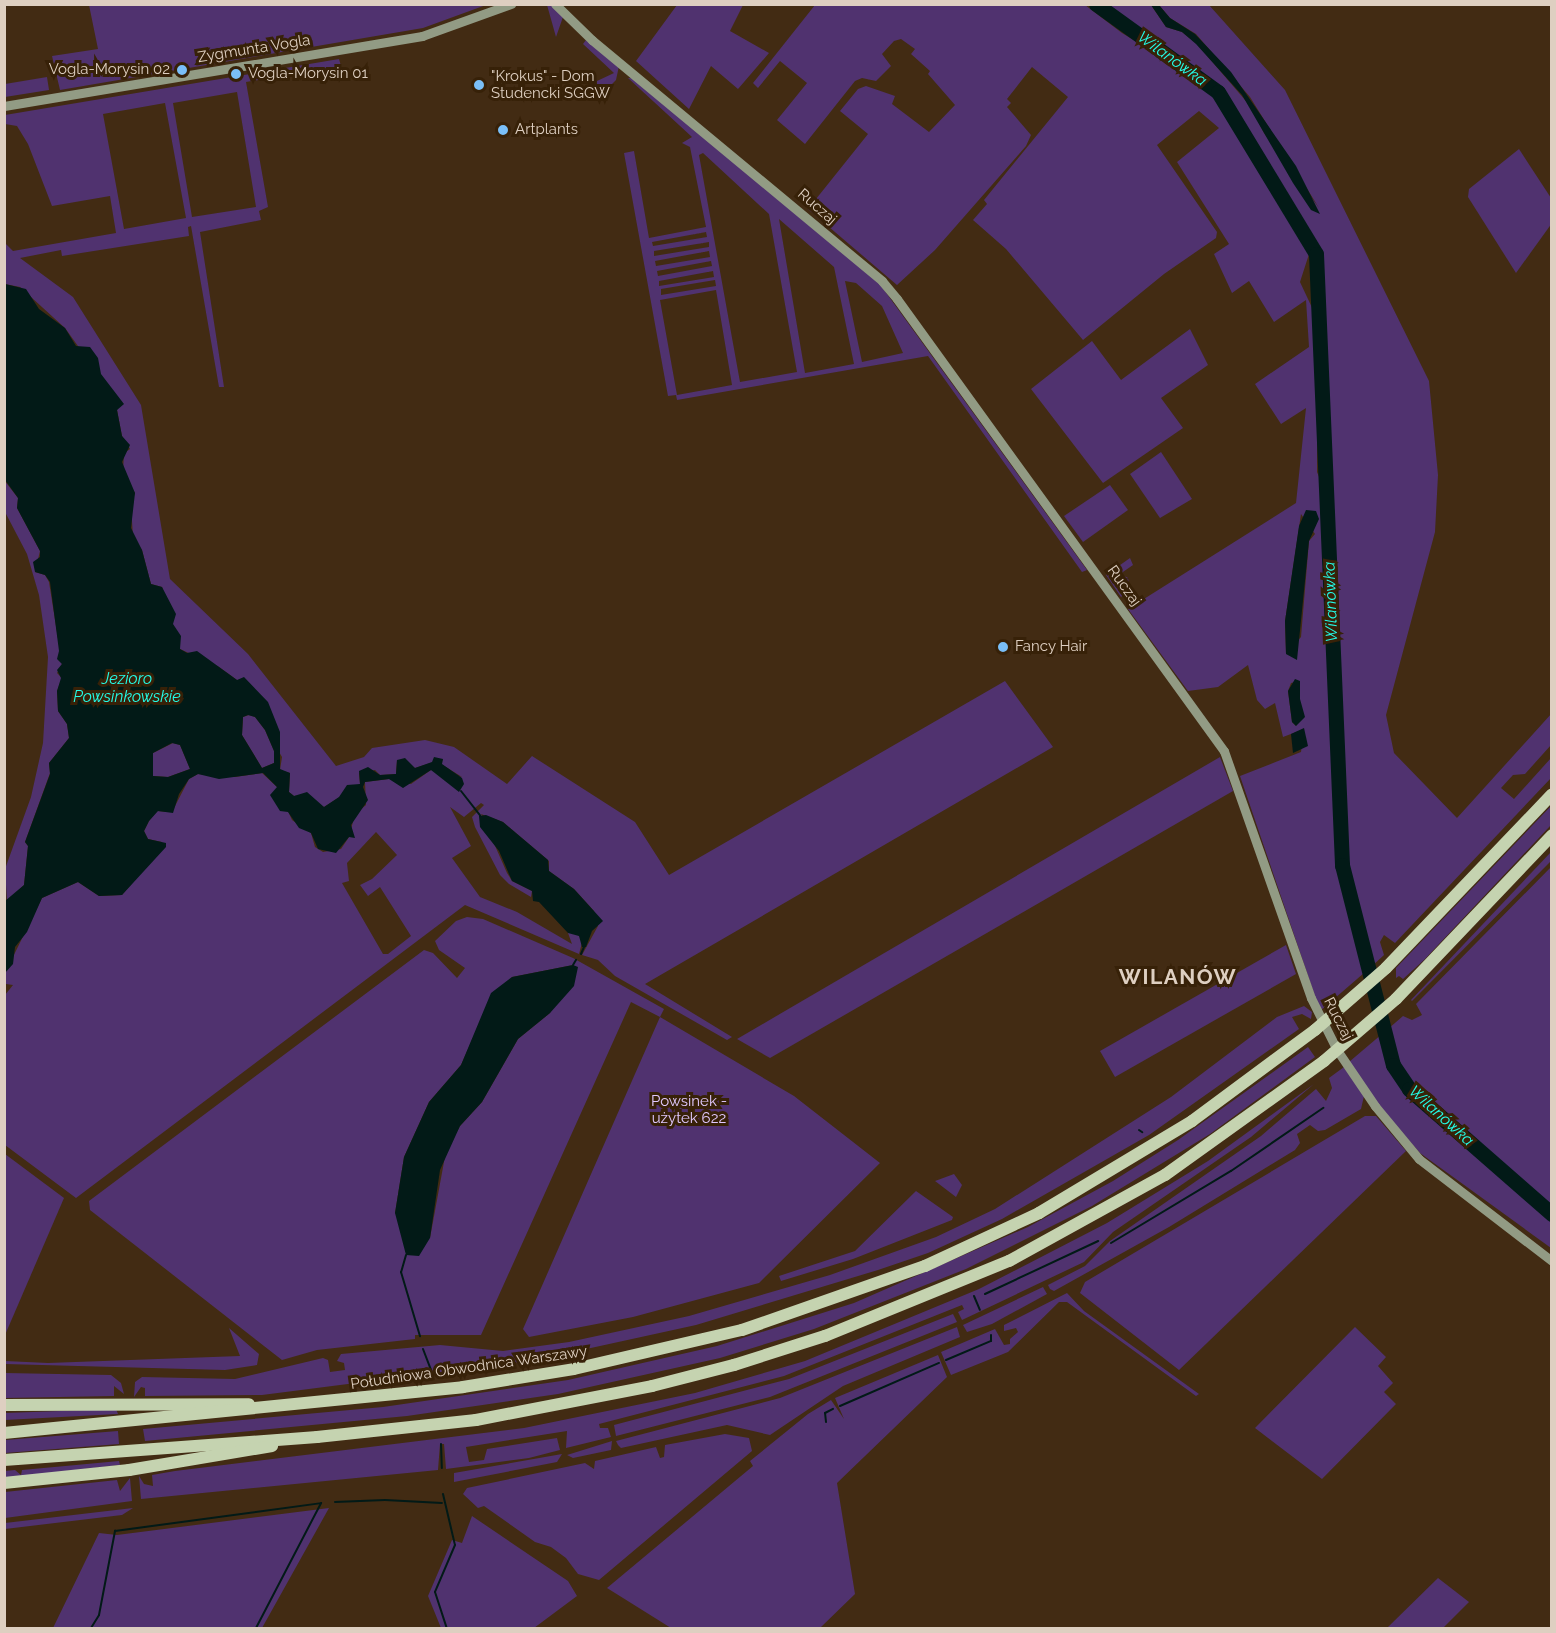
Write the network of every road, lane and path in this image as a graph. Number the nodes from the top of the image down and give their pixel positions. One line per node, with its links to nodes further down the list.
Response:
1 (499, 4): 4 (street, Zygmunta Vogla)
2 (511, 4): 4 (street, Zygmunta Vogla)
3 (555, 4): 8 (street, Ruczaj)
4 (472, 21): 5 (street, Zygmunta Vogla)
5 (4, 106)
6 (1551, 794): 10 (highway, Południowa Obwodnica Warszawy, bridge)
7 (1551, 835): 12 (highway, bridge)
8 (1551, 1261)
9 (4, 1406): 10 (highway)
10 (304, 1406): 11 (highway, Południowa Obwodnica Warszawy)
11 (4, 1433)
12 (317, 1437): 13 (highway); 14 (highway)
13 (4, 1460)
14 (4, 1483)

